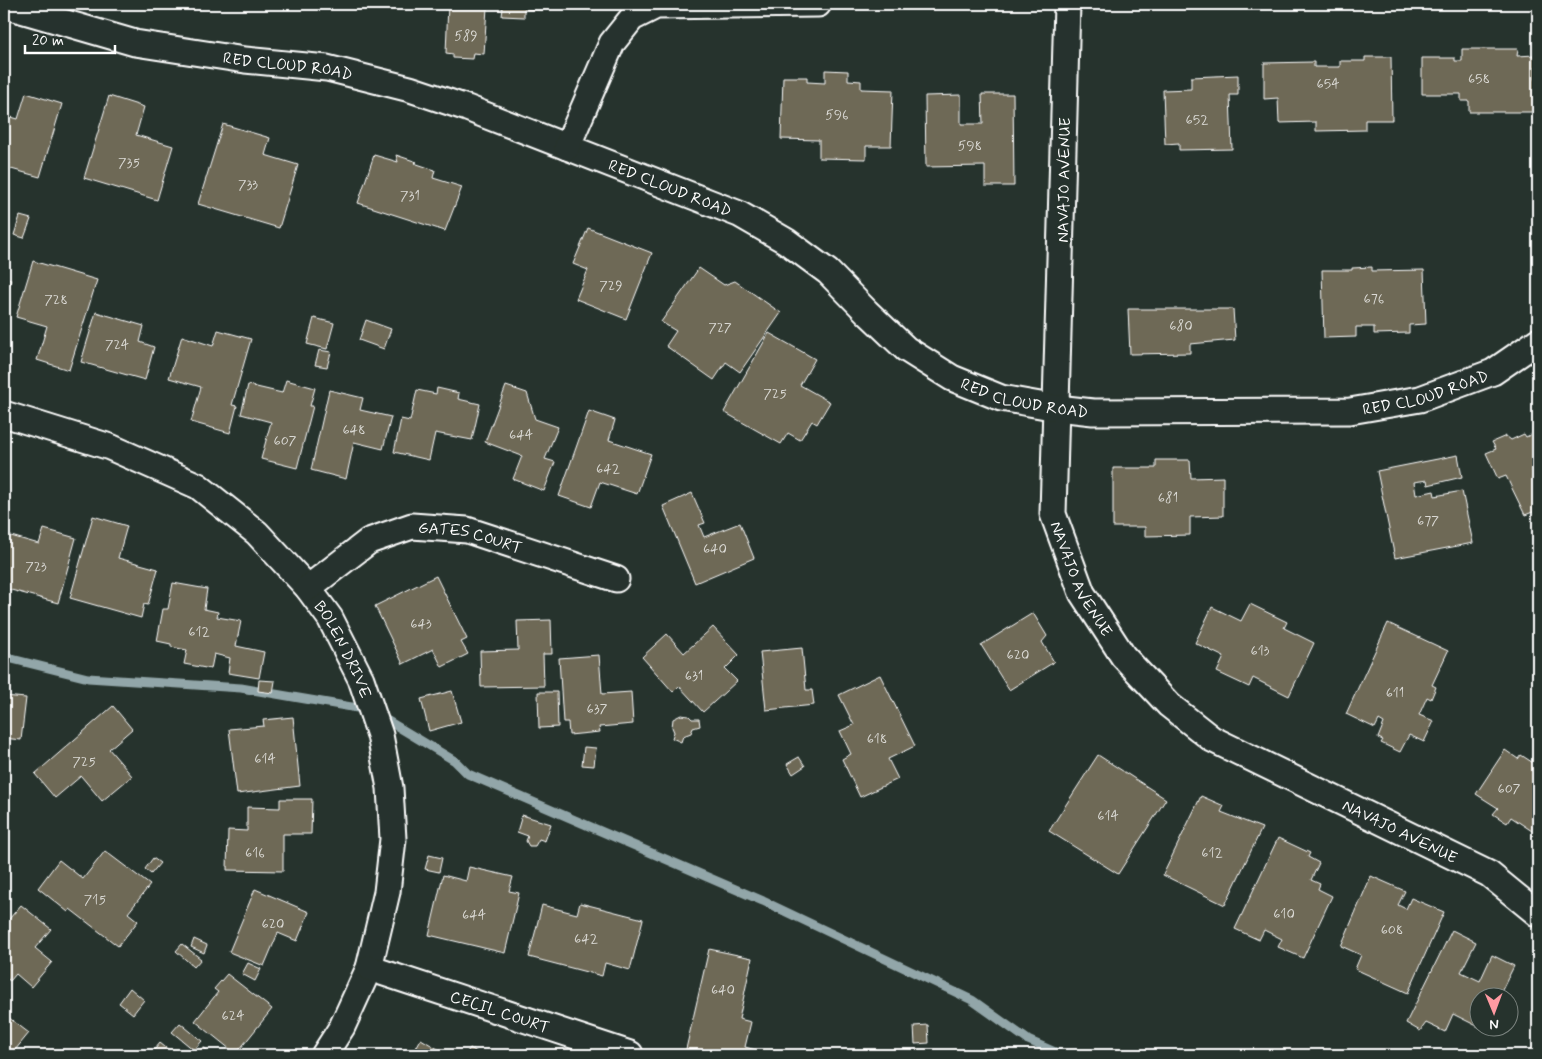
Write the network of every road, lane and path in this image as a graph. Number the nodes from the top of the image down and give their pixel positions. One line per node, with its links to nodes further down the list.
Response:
1 (4, 4): 4 (street, RED CLOUD ROAD)
2 (818, 4): 4 (street)
3 (1067, 4): 6 (street, NAVAJO AVENUE)
4 (567, 147): 6 (street, RED CLOUD ROAD)
5 (1538, 341): 6 (street, RED CLOUD ROAD)
6 (1057, 408): 10 (street, NAVAJO AVENUE)
7 (4, 414): 9 (street, BOLEN DRIVE)
8 (616, 579): 9 (street, GATES COURT)
9 (308, 588): 11 (street, BOLEN DRIVE)
10 (1538, 914)
11 (369, 968): 12 (street, CECIL COURT); 13 (street, BOLEN DRIVE)
12 (630, 1054)
13 (324, 1055)

